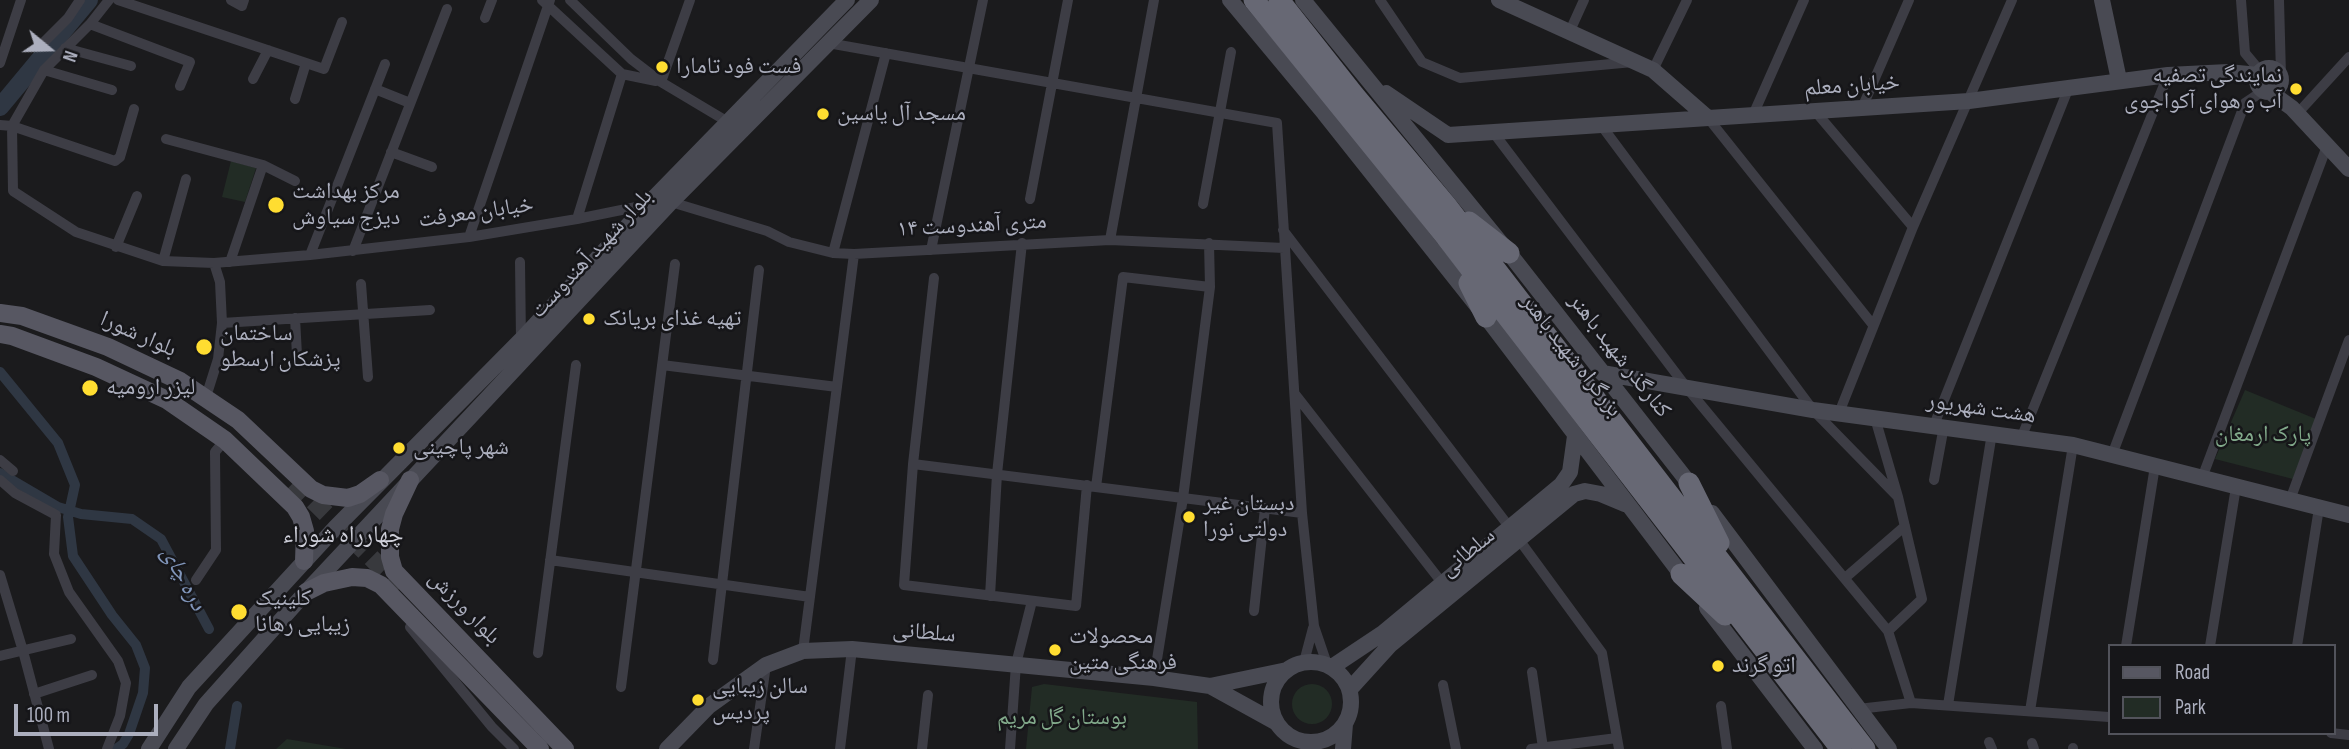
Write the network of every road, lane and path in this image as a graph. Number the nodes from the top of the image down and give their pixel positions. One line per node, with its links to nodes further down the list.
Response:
1 (21, 0): 42 (street)
2 (80, 0): 36 (street)
3 (109, 0): 33 (street)
4 (118, 0): 38 (street)
5 (231, 0): 6 (street)
6 (244, 0)
7 (492, 0): 31 (street)
8 (570, 0): 54 (street)
9 (690, 0): 54 (street)
10 (871, 0): 35 (main road, بلوار شهید آهندوست)
11 (983, 0): 47 (street)
12 (1068, 0): 57 (street)
13 (1154, 0): 62 (street)
14 (1230, 0): 122 (main road)
15 (1254, 0): 98 (highway, بزرگراه شهید باهنر)
16 (1279, 0): 93 (highway, بزرگراه شهید باهنر)
17 (1303, 0): 55 (main road, کنارگذر شهید باهنر)
18 (1380, 0): 44 (street)
19 (1499, 0): 34 (main road)
20 (1584, 0): 34 (street)
21 (1686, 0): 49 (street)
22 (1804, 0): 71 (street)
23 (1909, 0): 66 (street)
24 (2012, 0): 64 (street)
25 (2102, 0): 53 (main road)
26 (2241, 0): 56 (street)
27 (2279, 0): 56 (street)
28 (844, 1): 73 (main road, بلوار شهید آهندوست)
29 (547, 2): 50 (street); 97 (street)
30 (447, 9): 65 (street)
31 (485, 18)
32 (342, 22): 43 (street)
33 (90, 24): 37 (street); 58 (street)
34 (1569, 33): 44 (main road)
35 (828, 43): 40 (street); 90 (main road, بلوار شهید آهندوست)
36 (42, 44)
37 (65, 48): 46 (street); 48 (street)
38 (268, 50): 43 (street); 52 (street)
39 (1231, 52): 70 (street)
40 (886, 53): 47 (street); 106 (street)
41 (2349, 57): 69 (street)
42 (2, 59)
43 (306, 62): 63 (street)
44 (1636, 62): 49 (main road)
45 (385, 64): 60 (street)
46 (131, 66)
47 (970, 68): 57 (street); 105 (street)
48 (44, 70): 61 (street); 76 (street)
49 (1653, 70): 72 (main road)
50 (622, 74): 54 (street); 94 (street)
51 (2168, 75): 53 (main road, خیابان معلم); 56 (main road, خیابان معلم); 145 (street)
52 (253, 79)
53 (2119, 80): 59 (main road, خیابان معلم)
54 (662, 82): 73 (street)
55 (1370, 82): 78 (main road); 85 (main road, کنارگذر شهید باهنر)
56 (2267, 82): 69 (main road); 148 (street)
57 (1052, 83): 62 (street); 89 (street)
58 (180, 86)
59 (2069, 87): 64 (main road, خیابان معلم); 142 (street)
60 (375, 89): 65 (street); 109 (street)
61 (112, 90)
62 (1136, 98): 70 (street); 99 (street)
63 (295, 99)
64 (1969, 101): 66 (main road, خیابان معلم); 95 (street)
65 (410, 103): 81 (street)
66 (1861, 108): 68 (main road, خیابان معلم)
67 (134, 109): 76 (street)
68 (1815, 111): 71 (main road, خیابان معلم); 95 (street)
69 (2295, 111): 80 (main road)
70 (1219, 113): 92 (street); 96 (street)
71 (1753, 115): 72 (main road, خیابان معلم)
72 (1708, 118): 75 (main road, خیابان معلم); 125 (street)
73 (728, 122): 91 (main road, بلوار شهید آهندوست)
74 (0, 125): 76 (street)
75 (1601, 125): 77 (main road, خیابان معلم); 139 (street)
76 (12, 126): 102 (street, خیابان معرفت)
77 (1493, 132): 78 (main road, خیابان معلم); 136 (street)
78 (1448, 135): 85 (main road)
79 (166, 139): 82 (street)
80 (2327, 146): 84 (main road); 154 (street)
81 (391, 152): 83 (street); 104 (street)
82 (263, 165): 87 (street); 111 (street)
83 (432, 167)
84 (2349, 169)
85 (1442, 170): 107 (main road, کنارگذر شهید باهنر)
86 (186, 179): 110 (street)
87 (295, 181)
88 (137, 196): 102 (street)
89 (1030, 199)
90 (671, 202): 106 (street, ۱۴ متری آهندوست); 156 (main road, بلوار شهید آهندوست)
91 (648, 204): 94 (street, خیابان معرفت); 127 (main road, بلوار شهید آهندوست)
92 (1203, 204)
93 (1446, 205): 107 (highway); 189 (highway, بزرگراه شهید باهنر)
94 (577, 219): 97 (street, خیابان معرفت)
95 (1913, 227): 125 (street)
96 (1283, 230): 103 (street); 175 (street)
97 (469, 237): 104 (street, خیابان معرفت)
98 (1446, 237): 122 (highway); 207 (highway, بزرگراه شهید باهنر)
99 (1110, 240): 100 (street, ۱۴ متری آهندوست); 101 (street, ۱۴ متری آهندوست)
100 (1022, 243): 105 (street, ۱۴ متری آهندوست); 153 (street)
101 (1209, 243): 103 (street, ۱۴ متری آهندوست); 118 (street)
102 (116, 247): 110 (street, خیابان معرفت)
103 (1284, 248): 137 (street)
104 (353, 250): 109 (street, خیابان معرفت)
105 (931, 250): 108 (street, ۱۴ متری آهندوست)
106 (833, 253): 108 (street, ۱۴ متری آهندوست)
107 (1509, 253): 132 (main road, کنارگذر شهید باهنر)
108 (854, 254): 135 (street)
109 (310, 255): 111 (street, خیابان معرفت)
110 (163, 261): 113 (street, خیابان معرفت)
111 (230, 262): 113 (street, خیابان معرفت)
112 (520, 262): 127 (street)
113 (214, 263): 124 (street)
114 (676, 264): 131 (street)
115 (759, 270): 133 (street)
116 (934, 278): 150 (street)
117 (361, 284): 121 (street)
118 (1210, 287): 160 (street); 164 (street)
119 (430, 310): 121 (street)
120 (0, 313): 138 (main road, بلوار شورا)
121 (362, 313): 123 (street); 134 (street)
122 (1486, 317): 144 (main road)
123 (295, 318): 124 (street); 129 (street)
124 (222, 323): 138 (street)
125 (1873, 325): 140 (street)
126 (0, 334): 146 (main road, بلوار شورا)
127 (521, 340): 155 (main road, بلوار شهید آهندوست)
128 (2349, 340): 165 (street)
129 (297, 355)
130 (576, 365): 179 (street)
131 (662, 365): 133 (street); 181 (street)
132 (1602, 373): 136 (main road, هشت شهریور); 159 (main road, کنارگذر شهید باهنر)
133 (747, 376): 135 (street); 186 (street)
134 (368, 377)
135 (837, 387): 192 (street)
136 (1687, 387): 139 (main road, هشت شهریور); 184 (street)
137 (1295, 394): 171 (street); 187 (street)
138 (206, 397): 162 (main road, بلوار شورا)
139 (1813, 410): 140 (main road, هشت شهریور); 163 (street)
140 (1839, 413): 141 (main road, هشت شهریور)
141 (1875, 418): 142 (main road, هشت شهریور); 163 (street)
142 (1939, 426): 143 (main road, هشت شهریور); 157 (street)
143 (1992, 433): 145 (main road, هشت شهریور); 224 (street)
144 (1575, 436): 166 (main road); 175 (main road, سلطانی)
145 (2022, 436): 147 (main road, هشت شهریور)
146 (225, 440): 167 (main road, بلوار شورا); 185 (street)
147 (2074, 445): 148 (main road, هشت شهریور); 227 (street)
148 (2112, 455): 151 (main road, هشت شهریور)
149 (0, 460): 152 (street)
150 (913, 464): 153 (street); 191 (street)
151 (2155, 466): 154 (main road, هشت شهریور); 199 (street)
152 (13, 471)
153 (998, 474): 160 (street); 191 (street)
154 (2202, 478): 161 (main road, هشت شهریور)
155 (380, 480): 162 (main road, بلوار شورا); 170 (main road, بلوار شهید آهندوست)
156 (410, 480): 174 (main road, بلوار شهید آهندوست); 180 (main road, بلوار ورزش)
157 (1934, 480)
158 (0, 481): 235 (street)
159 (1689, 483): 189 (highway); 226 (main road, کنارگذر شهید باهنر)
160 (1092, 486): 164 (street); 194 (street)
161 (2236, 486): 165 (main road, هشت شهریور); 200 (street)
162 (311, 489): 167 (main road)
163 (1898, 497): 173 (street)
164 (1183, 498): 168 (street); 216 (street)
165 (2290, 500): 169 (main road, هشت شهریور)
166 (1628, 505): 175 (main road, سلطانی); 182 (main road)
167 (295, 507): 178 (main road, بلوار شورا)
168 (1265, 508): 171 (street); 195 (street)
169 (2319, 508): 172 (main road, هشت شهریور); 201 (street)
170 (349, 513): 174 (main road); 176 (main road, بلوار شهید آهندوست)
171 (1302, 513): 196 (street)
172 (2349, 515)
173 (1905, 526): 184 (street); 197 (street)
174 (365, 528): 177 (main road, بلوار شهید آهندوست)
175 (1515, 535): 187 (main road, سلطانی); 220 (main road, سلطانی); 231 (street)
176 (321, 544): 177 (main road); 178 (main road, بلوار شهید آهندوست)
177 (337, 559): 190 (main road, بلوار شهید آهندوست)
178 (304, 561): 236 (main road, بلوار شهید آهندوست)
179 (550, 561): 181 (street); 205 (street)
180 (394, 570): 188 (main road); 240 (main road, بلوار ورزش)
181 (636, 572): 186 (street); 219 (street)
182 (1681, 573): 207 (highway); 249 (main road)
183 (0, 575): 203 (street)
184 (1845, 578): 197 (street)
185 (196, 580)
186 (722, 584): 192 (street); 208 (street)
187 (1443, 584): 212 (main road, سلطانی)
188 (381, 585): 190 (main road); 193 (main road, بلوار ورزش)
189 (1742, 589): 251 (highway, بزرگراه شهید باهنر)
190 (306, 592): 237 (main road, بلوار شهید آهندوست)
191 (990, 596): 194 (street)
192 (810, 597): 204 (street)
193 (397, 601): 238 (street); 239 (main road, بلوار ورزش)
194 (1032, 601): 210 (street)
195 (1254, 611)
196 (1314, 626): 209 (street); 212 (street)
197 (1888, 631): 223 (street)
198 (71, 639): 203 (street)
199 (2126, 644)
200 (2210, 644)
201 (2297, 644)
202 (852, 649): 204 (main road, سلطانی); 210 (main road, سلطانی); 243 (street)
203 (23, 651): 206 (street); 221 (street)
204 (803, 651): 211 (main road, سلطانی)
205 (538, 653)
206 (0, 656)
207 (1770, 657): 250 (highway, بزرگراه شهید باهنر)
208 (713, 660)
209 (1304, 662): 212 (main road); 213 (main road)
210 (1016, 664): 216 (main road, سلطانی); 245 (street)
211 (766, 665): 241 (main road, سلطانی); 242 (street)
212 (1329, 665): 220 (main road)
213 (1287, 670): 218 (main road); 229 (main road)
214 (1532, 673): 233 (street)
215 (92, 675): 221 (street)
216 (1154, 678): 218 (main road, سلطانی)
217 (1443, 685): 247 (street)
218 (1210, 686): 229 (main road)
219 (621, 687)
220 (1350, 689): 230 (main road)
221 (34, 694): 234 (street)
222 (928, 695): 244 (street)
223 (1911, 703): 224 (street); 226 (street)
224 (1948, 705): 227 (street)
225 (1721, 706): 248 (street)
226 (1858, 709): 252 (main road, کنارگذر شهید باهنر)
227 (2030, 711): 228 (street)
228 (2108, 717)
229 (1277, 723): 232 (main road)
230 (1345, 724): 232 (main road); 246 (main road)
231 (1618, 743): 233 (street)
232 (1300, 744)
233 (1537, 748)
234 (49, 749)
235 (107, 749)
236 (149, 749)
237 (176, 749)
238 (514, 749)
239 (540, 749)
240 (565, 749)
241 (667, 749)
242 (754, 749)
243 (840, 749)
244 (922, 749)
245 (1010, 749)
246 (1343, 749)
247 (1456, 749)
248 (1727, 749)
249 (1815, 749)
250 (1842, 749)
251 (1866, 749)
252 (1889, 749)

